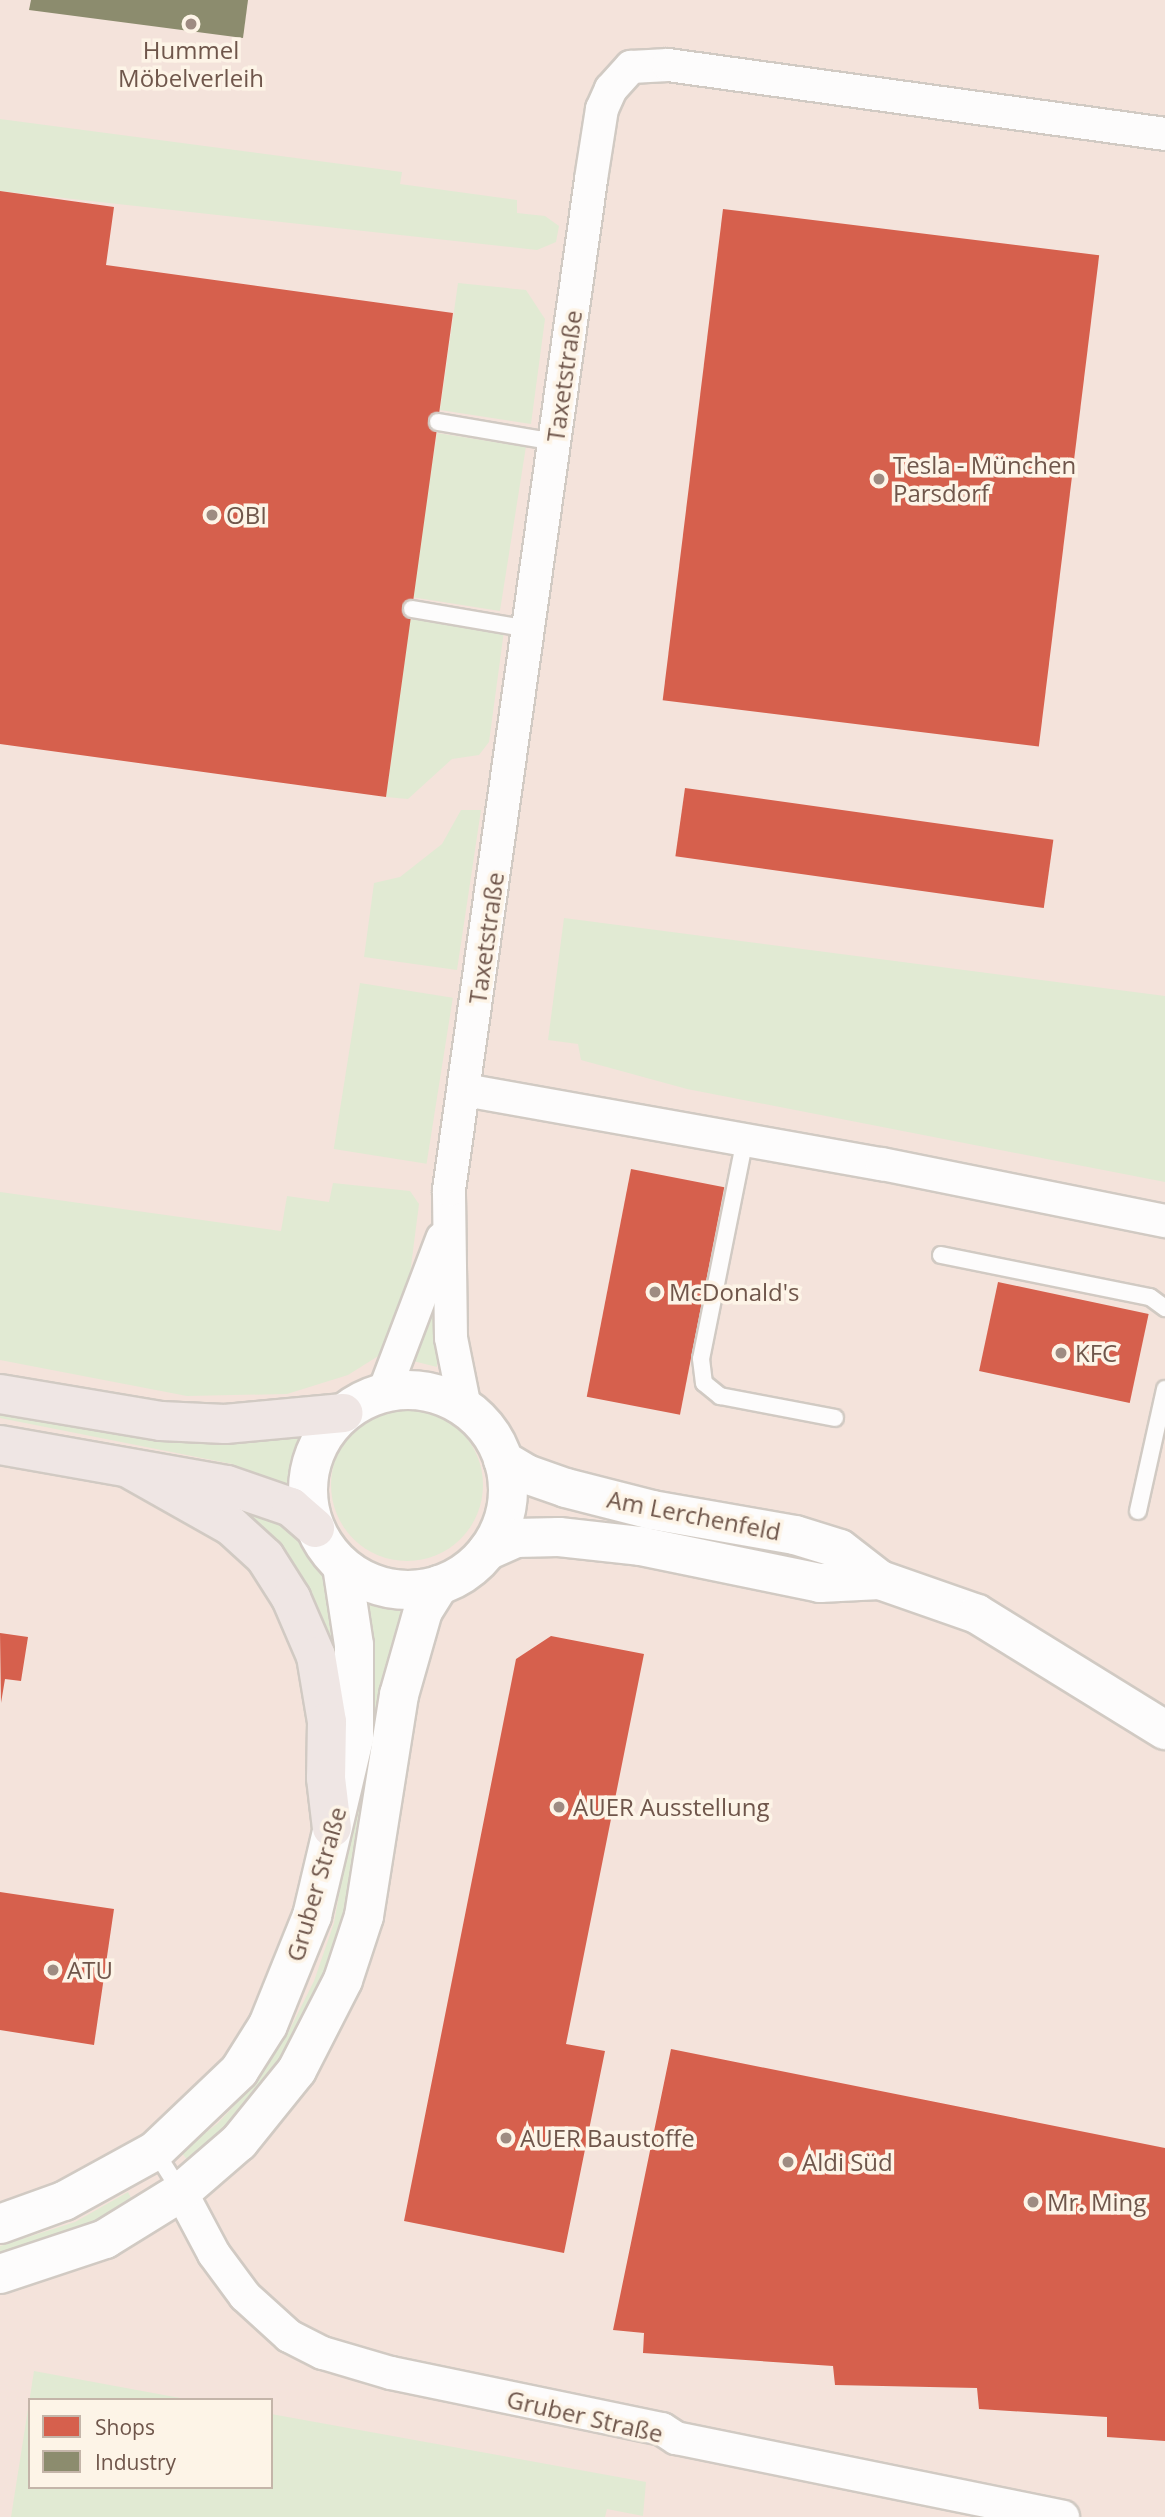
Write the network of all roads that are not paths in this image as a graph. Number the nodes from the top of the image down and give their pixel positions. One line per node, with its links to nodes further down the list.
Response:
1 (1165, 134): 3 (street, Taxetstraße)
2 (438, 422): 3 (lane)
3 (555, 442): 5 (street, Taxetstraße)
4 (412, 609): 5 (lane)
5 (529, 629): 6 (street, Taxetstraße)
6 (465, 1090): 7 (street); 9 (street, Taxetstraße)
7 (745, 1139): 8 (street); 17 (lane)
8 (1165, 1221)
9 (447, 1228): 13 (street, Taxetstraße); 15 (street, Taxetstraße)
10 (941, 1255): 11 (lane)
11 (1165, 1308)
12 (1165, 1389): 21 (lane)
13 (384, 1392): 15 (street, Am Lerchenfeld); 16 (street, Am Lerchenfeld)
14 (0, 1395): 16 (highway)
15 (465, 1408): 19 (street, Am Lerchenfeld)
16 (344, 1413): 22 (street, Am Lerchenfeld)
17 (835, 1418)
18 (0, 1445): 20 (highway)
19 (503, 1460): 23 (street, Am Lerchenfeld); 25 (street, Am Lerchenfeld)
20 (128, 1468): 22 (highway); 28 (highway)
21 (1138, 1511)
22 (315, 1528): 24 (street, Am Lerchenfeld)
23 (487, 1551): 25 (street, Am Lerchenfeld); 26 (street, Am Lerchenfeld)
24 (342, 1566): 26 (street, Am Lerchenfeld); 28 (street, Gruber Straße)
25 (880, 1580): 27 (street, Am Lerchenfeld)
26 (439, 1585): 30 (street, Gruber Straße)
27 (1165, 1730)
28 (332, 1828): 29 (street, Gruber Straße)
29 (155, 2151): 30 (lane); 31 (street, Gruber Straße)
30 (181, 2192): 32 (street, Gruber Straße); 33 (street, Gruber Straße)
31 (0, 2224)
32 (0, 2274)
33 (1063, 2517)

